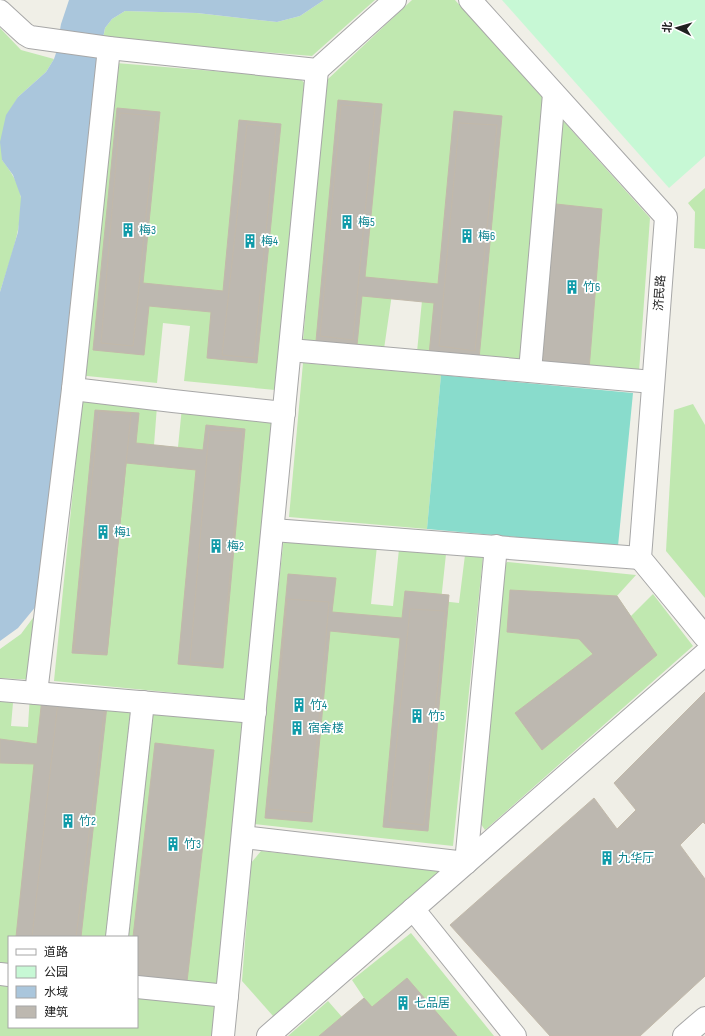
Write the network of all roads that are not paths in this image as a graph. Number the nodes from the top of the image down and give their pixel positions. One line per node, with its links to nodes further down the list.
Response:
1 (395, 0): 5 (street)
2 (470, 0): 6 (street, 济民路)
3 (0, 11): 4 (street)
4 (106, 48): 5 (street); 10 (street)
5 (317, 70): 7 (street)
6 (554, 94): 8 (street); 9 (street, 济民路)
7 (290, 350): 8 (street); 11 (street)
8 (530, 372): 9 (street)
9 (653, 382): 14 (street, 济民路)
10 (73, 389): 11 (street); 18 (street)
11 (284, 412): 12 (street)
12 (273, 530): 13 (street); 20 (street)
13 (496, 546): 14 (street); 22 (street)
14 (640, 558): 15 (street)
15 (705, 637)
16 (705, 654): 22 (street)
17 (0, 690): 18 (street)
18 (36, 693): 19 (street)
19 (143, 702): 20 (street); 24 (street)
20 (255, 712): 21 (street)
21 (243, 837): 22 (street); 26 (street)
22 (466, 863): 23 (street)
23 (413, 909): 29 (street); 30 (street)
24 (117, 936)
25 (138, 987): 26 (street)
26 (227, 996): 28 (street)
27 (705, 1018): 31 (street)
28 (223, 1036)
29 (268, 1036)
30 (515, 1036)
31 (684, 1036)

